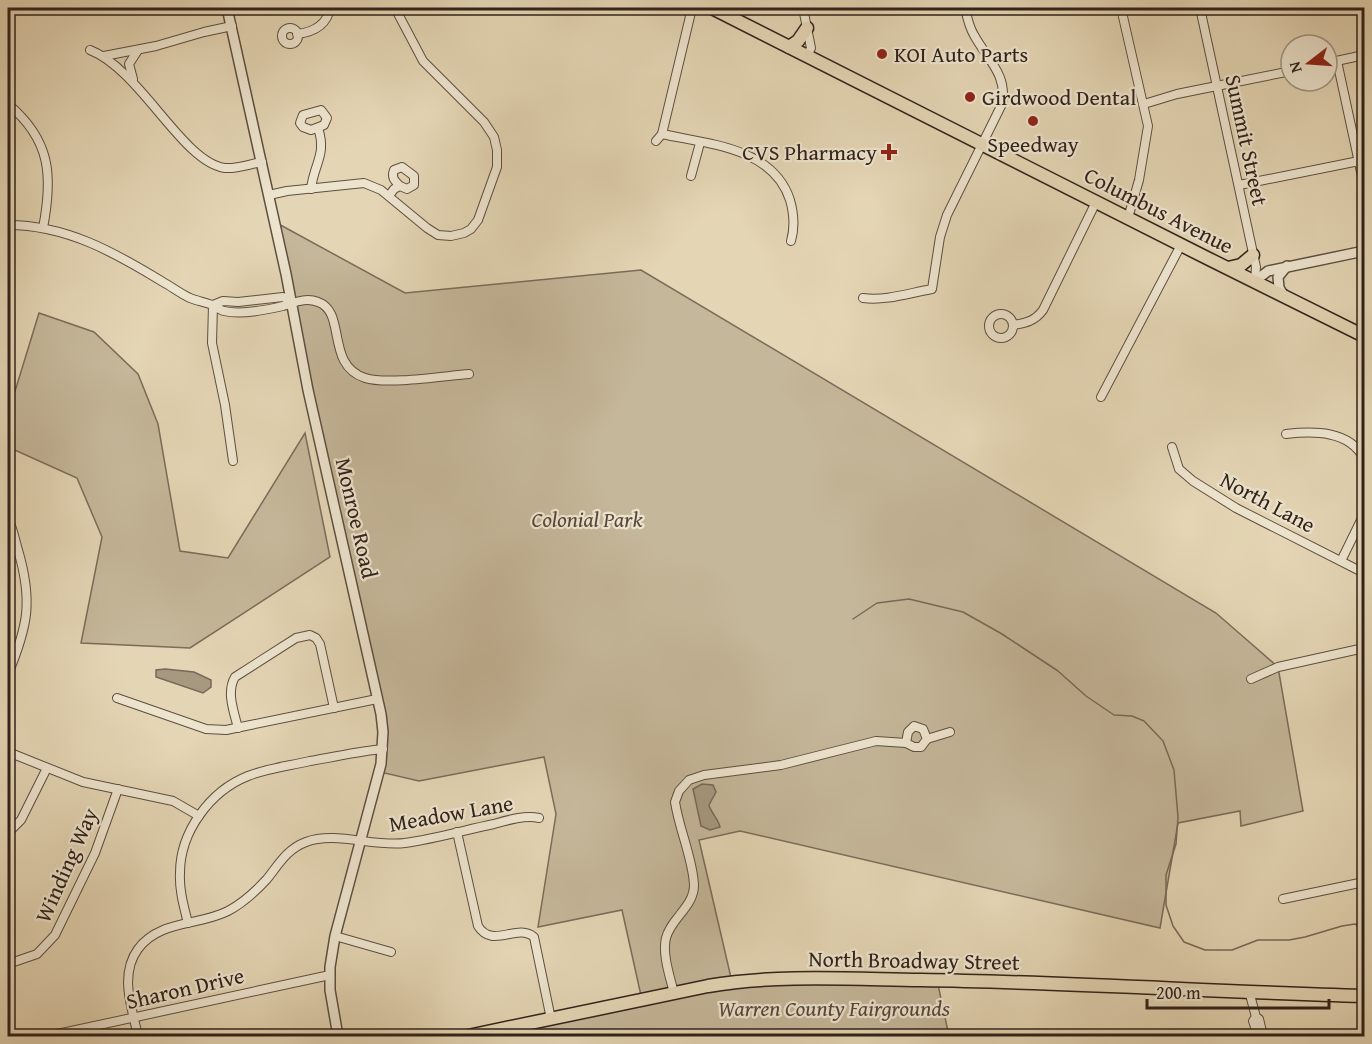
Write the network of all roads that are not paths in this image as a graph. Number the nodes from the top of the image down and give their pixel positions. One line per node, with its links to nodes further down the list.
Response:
1 (227, 8): 10 (street, Monroe Road)
2 (330, 8): 12 (street)
3 (396, 8): 37 (street)
4 (693, 8): 27 (street)
5 (712, 8): 13 (main road, Columbus Avenue)
6 (803, 8): 11 (street)
7 (965, 8): 28 (street)
8 (1121, 8): 25 (street)
9 (1200, 8): 23 (street, Summit Street)
10 (232, 26): 15 (street); 30 (street, Monroe Road)
11 (807, 28): 13 (main road); 18 (street)
12 (297, 34)
13 (789, 47): 18 (main road, Columbus Avenue)
14 (90, 50): 17 (street)
15 (138, 50): 17 (street); 22 (street)
16 (1365, 55): 19 (street)
17 (104, 56): 22 (street)
18 (807, 56): 28 (main road, Columbus Avenue)
19 (1339, 61)
20 (1339, 70): 29 (street)
21 (1279, 73): 23 (street)
22 (137, 85): 30 (street)
23 (1218, 86): 25 (street); 32 (street, Summit Street)
24 (8, 104): 41 (street)
25 (1144, 104): 39 (street)
26 (318, 128): 35 (street)
27 (700, 143): 31 (street); 42 (street)
28 (983, 145): 38 (main road, Columbus Avenue); 50 (street)
29 (1359, 161): 32 (street); 34 (street)
30 (262, 162): 36 (street, Monroe Road)
31 (691, 176)
32 (1239, 185): 45 (street, Summit Street)
33 (400, 186): 37 (street)
34 (1365, 186)
35 (311, 189): 36 (street); 37 (street)
36 (269, 195): 51 (street, Monroe Road)
37 (389, 196)
38 (1096, 202): 39 (main road, Columbus Avenue); 53 (street)
39 (1128, 218): 43 (main road, Columbus Avenue)
40 (8, 225): 41 (street)
41 (43, 228): 52 (street)
42 (791, 241)
43 (1181, 245): 47 (main road, Columbus Avenue); 56 (street)
44 (1365, 251): 46 (street)
45 (1253, 255): 47 (main road); 48 (street, Summit Street)
46 (1287, 266): 48 (street); 49 (street)
47 (1228, 268): 48 (main road, Columbus Avenue)
48 (1255, 281): 49 (main road, Columbus Avenue)
49 (1284, 296): 54 (main road, Columbus Avenue)
50 (863, 298)
51 (292, 302): 52 (street); 55 (street); 69 (street, Monroe Road)
52 (213, 305): 60 (street)
53 (1013, 325)
54 (1365, 336)
55 (469, 374)
56 (1101, 397)
57 (1286, 434): 59 (street)
58 (1172, 447): 63 (street, North Lane)
59 (1365, 459)
60 (233, 461)
61 (1365, 514): 63 (street)
62 (8, 519): 66 (street)
63 (1341, 561): 64 (street, North Lane)
64 (1365, 573)
65 (1365, 648): 67 (street)
66 (8, 674)
67 (1251, 679)
68 (117, 698): 71 (street)
69 (377, 699): 70 (street); 75 (street, Monroe Road)
70 (334, 708): 71 (street); 71 (street)
71 (238, 728)
72 (950, 732): 73 (street)
73 (927, 739): 74 (street); 74 (street)
74 (906, 742): 92 (street)
75 (383, 749): 79 (street); 83 (street, Monroe Road)
76 (8, 752): 77 (street)
77 (47, 768): 78 (street); 82 (street)
78 (118, 789): 79 (street); 89 (street, Winding Way)
79 (199, 816): 86 (street)
80 (539, 818): 81 (street, Meadow Lane)
81 (457, 832): 83 (street, Meadow Lane); 96 (street)
82 (8, 833)
83 (361, 842): 86 (street, Meadow Lane); 87 (street, Monroe Road)
84 (1365, 882): 85 (street)
85 (1283, 899)
86 (188, 923): 95 (street, Meadow Lane)
87 (335, 936): 88 (street); 90 (street, Monroe Road)
88 (391, 952)
89 (8, 964)
90 (330, 975): 95 (street, Sharon Drive); 99 (street, Monroe Road)
91 (1249, 991): 92 (main road, North Broadway Street); 93 (main road, North Broadway Street); 94 (street)
92 (674, 993): 96 (main road, North Broadway Street)
93 (1365, 996)
94 (1256, 1017): 101 (street); 102 (street)
95 (134, 1018): 97 (street, Sharon Drive); 98 (street, Meadow Lane)
96 (551, 1019): 100 (main road, North Broadway Street)
97 (48, 1036)
98 (138, 1036)
99 (338, 1036)
100 (468, 1036)
101 (1258, 1036)
102 (1263, 1036)

